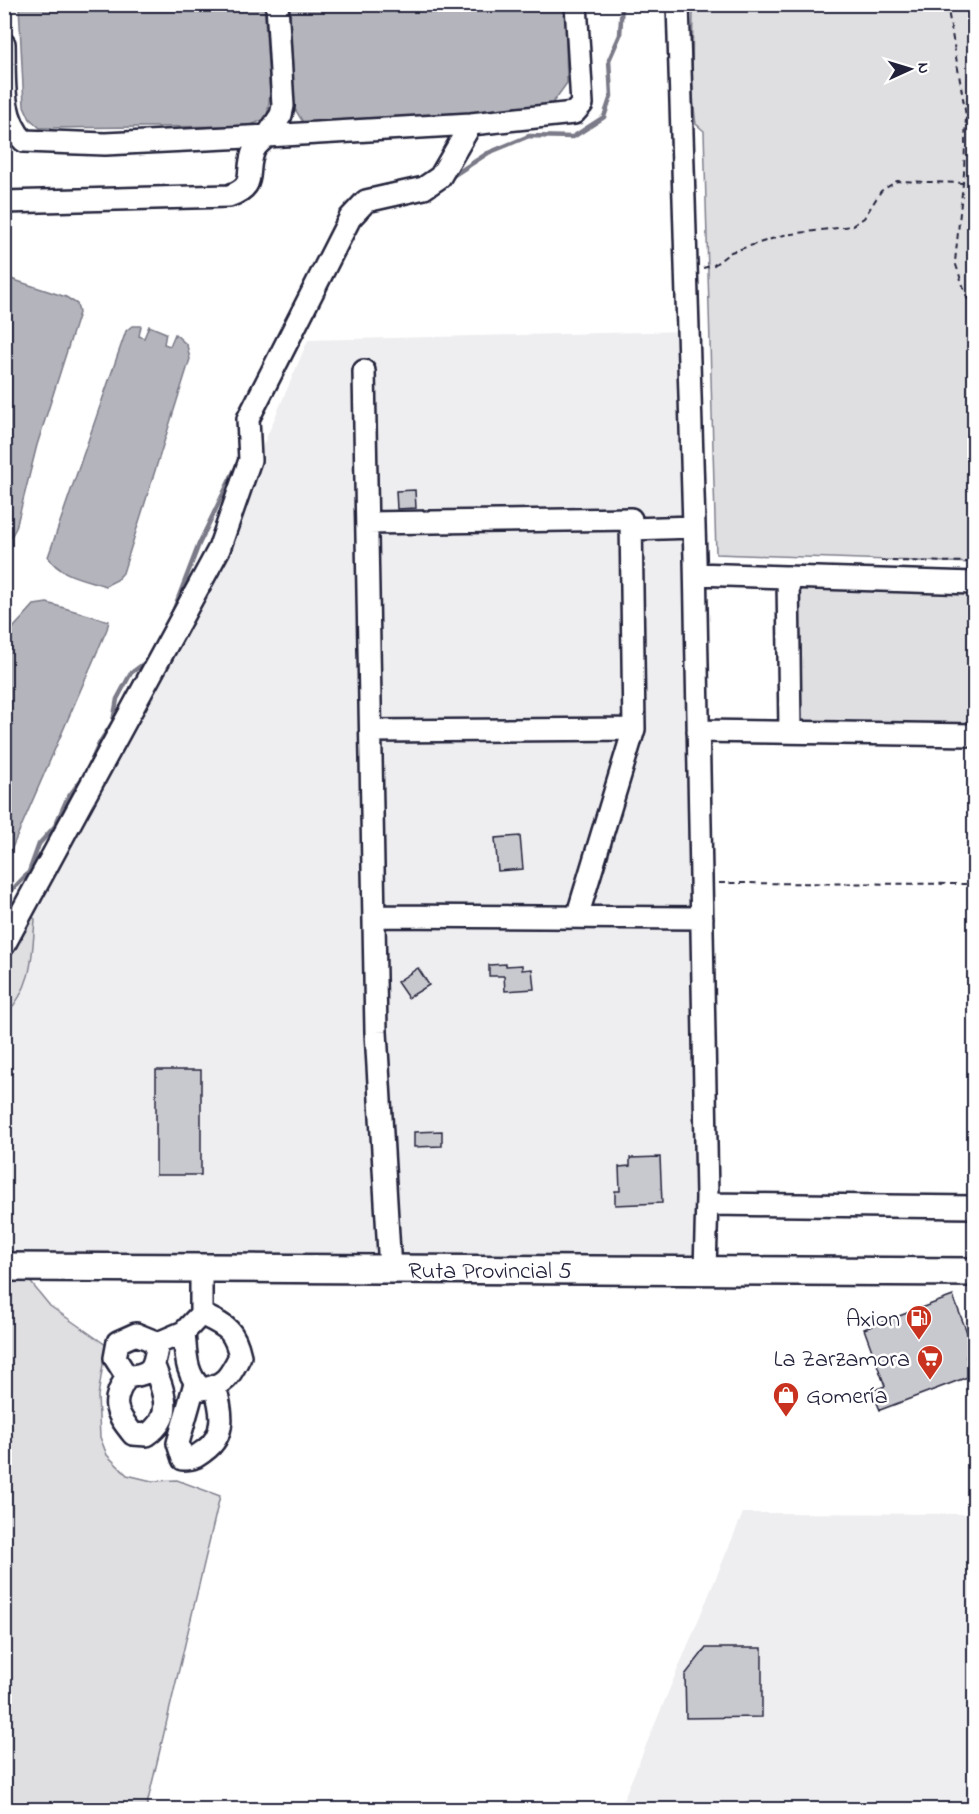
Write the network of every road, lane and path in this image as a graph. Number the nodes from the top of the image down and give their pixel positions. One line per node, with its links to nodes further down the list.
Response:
1 (277, 4): 7 (street)
2 (576, 4): 8 (street)
3 (678, 4): 13 (street)
4 (947, 4): 11 (path)
5 (4, 44): 6 (street)
6 (5, 88): 9 (street)
7 (283, 106): 9 (street); 10 (street)
8 (471, 124): 10 (street); 32 (street)
9 (267, 136): 10 (street); 12 (street)
10 (306, 136)
11 (963, 183): 13 (path); 14 (path)
12 (4, 202)
13 (686, 273): 17 (street)
14 (975, 318)
15 (364, 371): 16 (street)
16 (367, 523): 18 (street); 23 (street)
17 (694, 527): 18 (street); 19 (street)
18 (631, 528): 22 (street)
19 (696, 574): 20 (street); 24 (street)
20 (788, 577): 21 (street); 25 (street)
21 (975, 583)
22 (634, 729): 23 (street); 30 (street)
23 (371, 731): 29 (street)
24 (698, 731): 25 (street); 27 (street)
25 (790, 732): 26 (street)
26 (975, 735)
27 (701, 883): 28 (path); 31 (street)
28 (975, 884)
29 (374, 916): 30 (street); 37 (street)
30 (577, 917): 31 (street)
31 (702, 918): 33 (street)
32 (4, 945)
33 (707, 1204): 34 (street); 38 (street)
34 (975, 1207)
35 (4, 1267): 36 (main road, Ruta Provincial 5)
36 (201, 1269): 37 (main road, Ruta Provincial 5); 40 (street)
37 (386, 1270): 38 (main road, Ruta Provincial 5)
38 (705, 1270): 39 (main road, Ruta Provincial 5)
39 (975, 1272)
40 (201, 1314): 41 (street); 45 (street)
41 (184, 1332): 42 (street); 45 (street)
42 (158, 1342): 43 (street); 44 (street)
43 (156, 1370): 44 (street); 45 (street); 46 (street)
44 (127, 1377): 46 (street)
45 (199, 1379): 46 (street); 46 (street)
46 (171, 1428)

